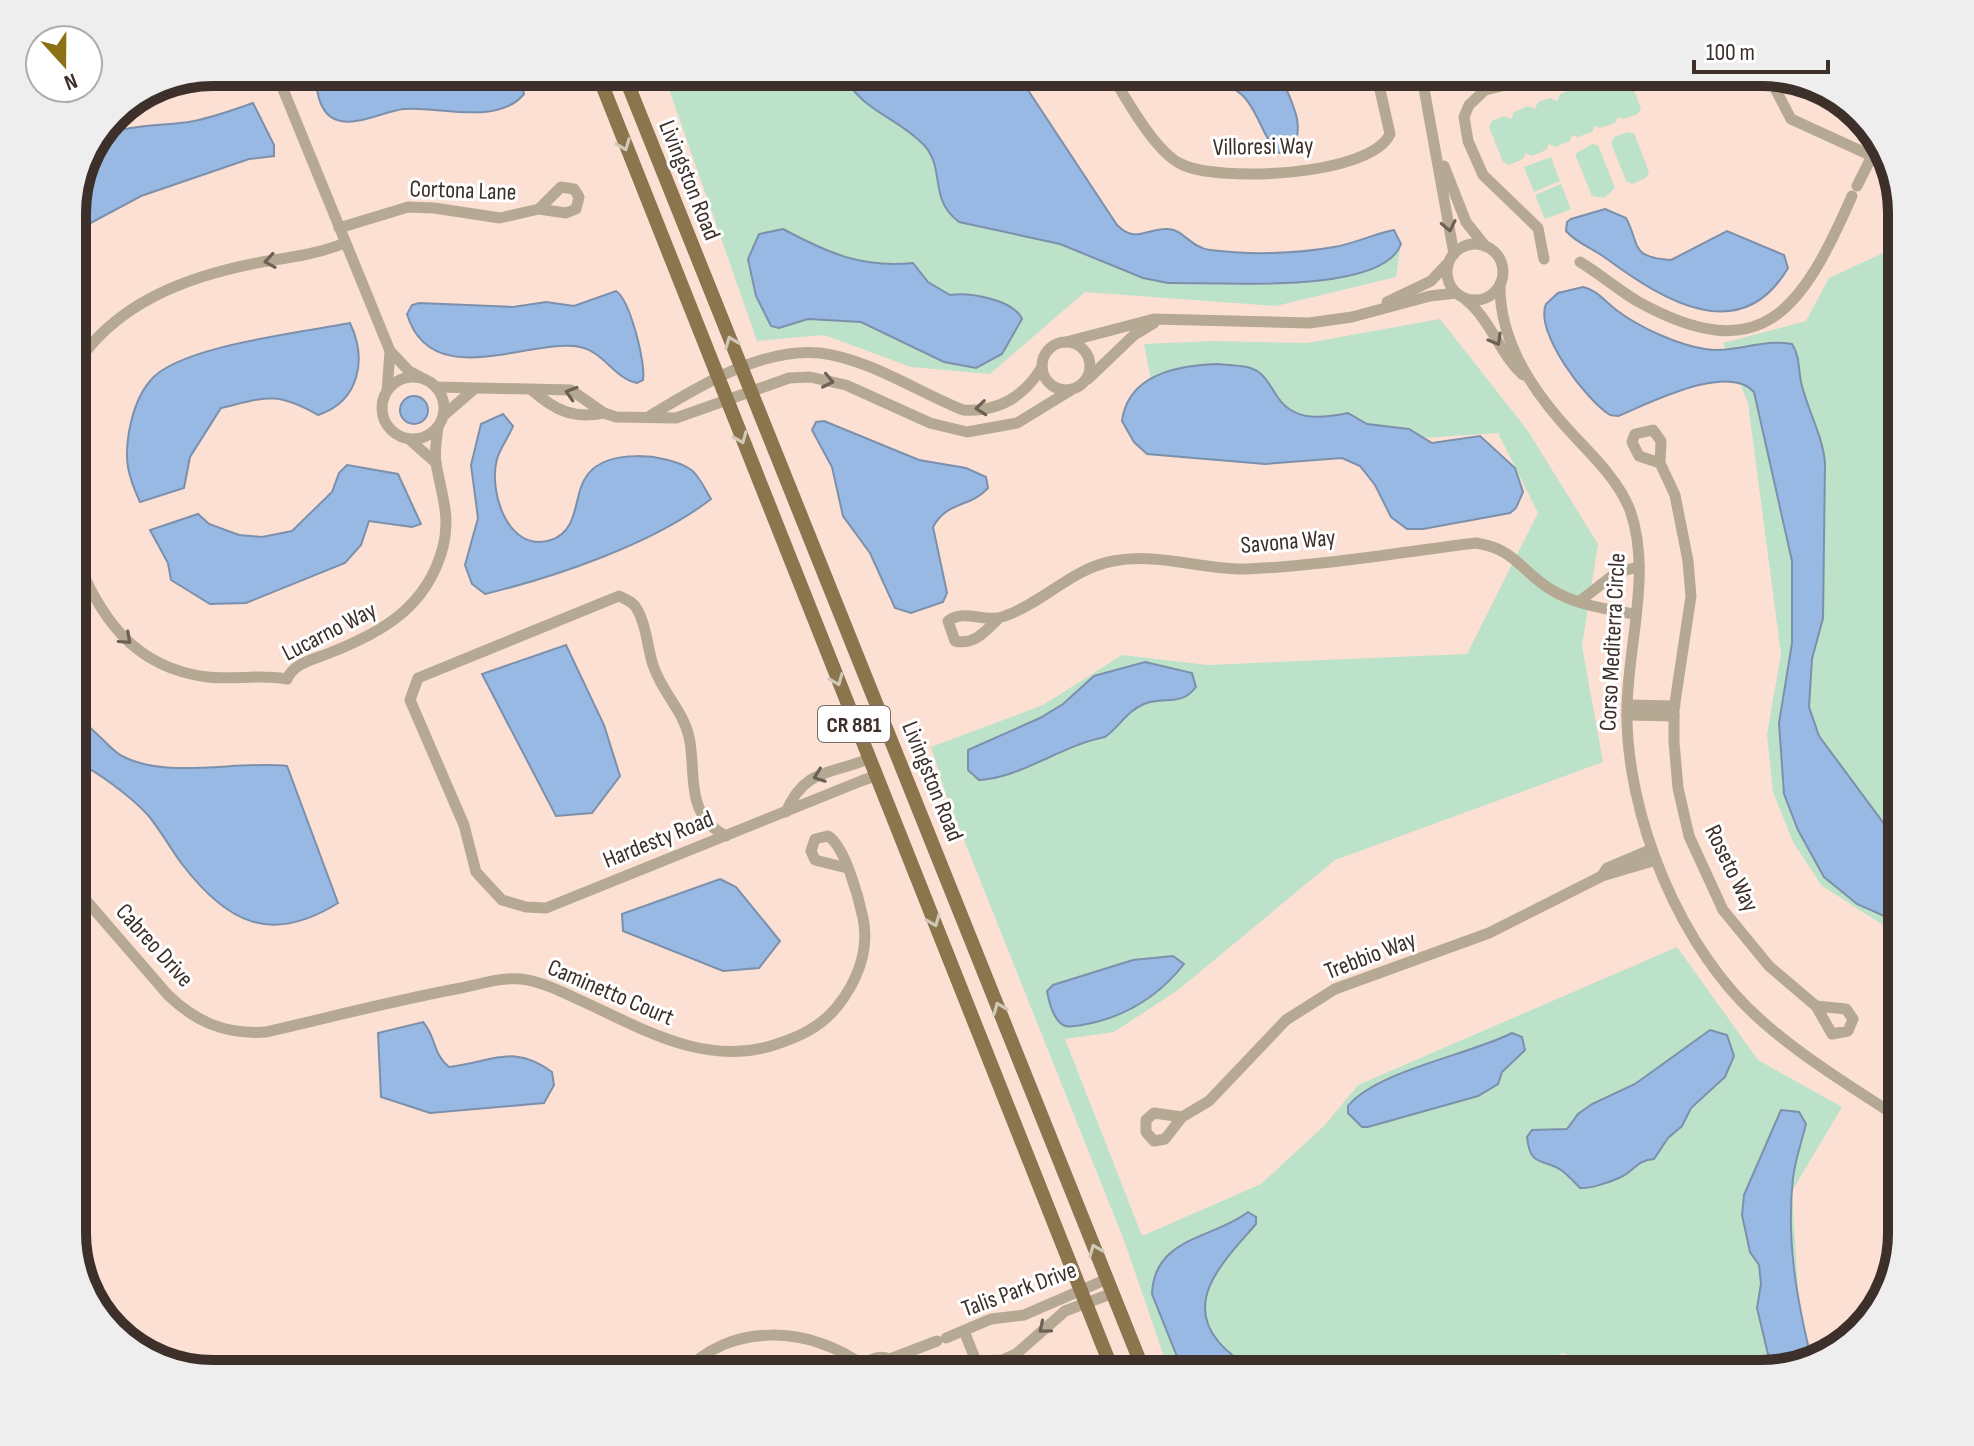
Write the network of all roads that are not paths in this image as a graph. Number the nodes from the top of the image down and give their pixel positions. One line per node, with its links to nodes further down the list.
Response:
1 (282, 86): 11 (street)
2 (603, 86): 26 (main road, Livingston Road / CR 881, one-way to 26)
3 (629, 86): 25 (main road, Livingston Road / CR 881, one-way to 3)
4 (1119, 86): 5 (street, Villoresi Way)
5 (1379, 86)
6 (1424, 86): 9 (street, Corso Mediterra Circle)
7 (1502, 86): 15 (street)
8 (1774, 87): 16 (street)
9 (1435, 142): 13 (street, Corso Mediterra Circle); 14 (street, Corso Mediterra Circle, one-way to 14)
10 (539, 209): 11 (street, Cortona Lane)
11 (339, 228): 12 (street)
12 (345, 243): 22 (street, one-way to 22); 23 (street)
13 (1485, 246): 14 (street); 17 (street, Corso Mediterra Circle)
14 (1451, 258): 18 (street, Corso Mediterra Circle); 19 (street)
15 (1544, 259)
16 (1580, 262)
17 (1500, 284): 18 (street); 27 (street, Corso Mediterra Circle)
18 (1460, 296): 19 (street); 27 (street, Corso Mediterra Circle, one-way to 27)
19 (1369, 312): 20 (street)
20 (1165, 319): 21 (street); 29 (street)
21 (1066, 342): 24 (street); 29 (street)
22 (86, 351)
23 (390, 351): 28 (street); 31 (street)
24 (1042, 367): 25 (street, one-way to 25); 32 (street)
25 (741, 369): 26 (street); 34 (main road, Livingston Road / CR 881)
26 (718, 379): 35 (main road, Livingston Road / CR 881); 37 (street)
27 (1529, 381): 42 (street, Corso Mediterra Circle)
28 (431, 383): 30 (street); 31 (street); 38 (street)
29 (1084, 384): 32 (street)
30 (476, 388): 33 (street); 38 (street)
31 (387, 390): 39 (street)
32 (1071, 390): 34 (street, one-way to 32)
33 (533, 391): 36 (street, one-way to 33); 36 (street)
34 (751, 392): 35 (street); 60 (main road, Livingston Road / CR 881, one-way to 34)
35 (727, 401): 37 (street); 49 (main road, Livingston Road / CR 881, one-way to 49)
36 (604, 413): 37 (street)
37 (647, 418)
38 (441, 421): 39 (street); 40 (street, Lucarno Way)
39 (410, 440): 40 (street)
40 (436, 463): 43 (street, Lucarno Way, one-way to 40)
41 (1660, 463): 48 (street, Roseto Way)
42 (1639, 567): 44 (street); 45 (street, Corso Mediterra Circle)
43 (86, 579)
44 (1580, 601): 45 (street, Savona Way); 46 (street, Savona Way)
45 (1634, 614): 47 (street, Corso Mediterra Circle)
46 (997, 620)
47 (1627, 710): 48 (street); 53 (street, Corso Mediterra Circle)
48 (1674, 711): 57 (street, Roseto Way)
49 (868, 759): 50 (main road, Livingston Road / CR 881); 51 (street, one-way to 51)
50 (875, 776): 51 (street, Hardesty Road); 61 (main road, Livingston Road / CR 881, one-way to 61)
51 (786, 812): 52 (street, Hardesty Road)
52 (726, 836): 52 (street, Hardesty Road)
53 (1654, 855): 58 (street, Corso Mediterra Circle); 59 (street, Trebbio Way)
54 (847, 868): 56 (street, Caminetto Court)
55 (86, 900): 56 (street, Cabreo Drive)
56 (399, 1000)
57 (1816, 1006)
58 (1888, 1111)
59 (1182, 1117)
60 (1110, 1286): 61 (street, Talis Park Drive); 70 (main road, Livingston Road / CR 881)
61 (1084, 1297): 62 (street, Talis Park Drive); 68 (street, Talis Park Drive, one-way to 68); 69 (main road, Livingston Road / CR 881)
62 (964, 1331): 63 (street, Talis Park Drive); 67 (street)
63 (890, 1359): 66 (street, Talis Park Drive)
64 (695, 1360): 65 (street, Talis Park Drive)
65 (854, 1360)
66 (872, 1360)
67 (976, 1360)
68 (1002, 1360)
69 (1109, 1360)
70 (1139, 1360)

